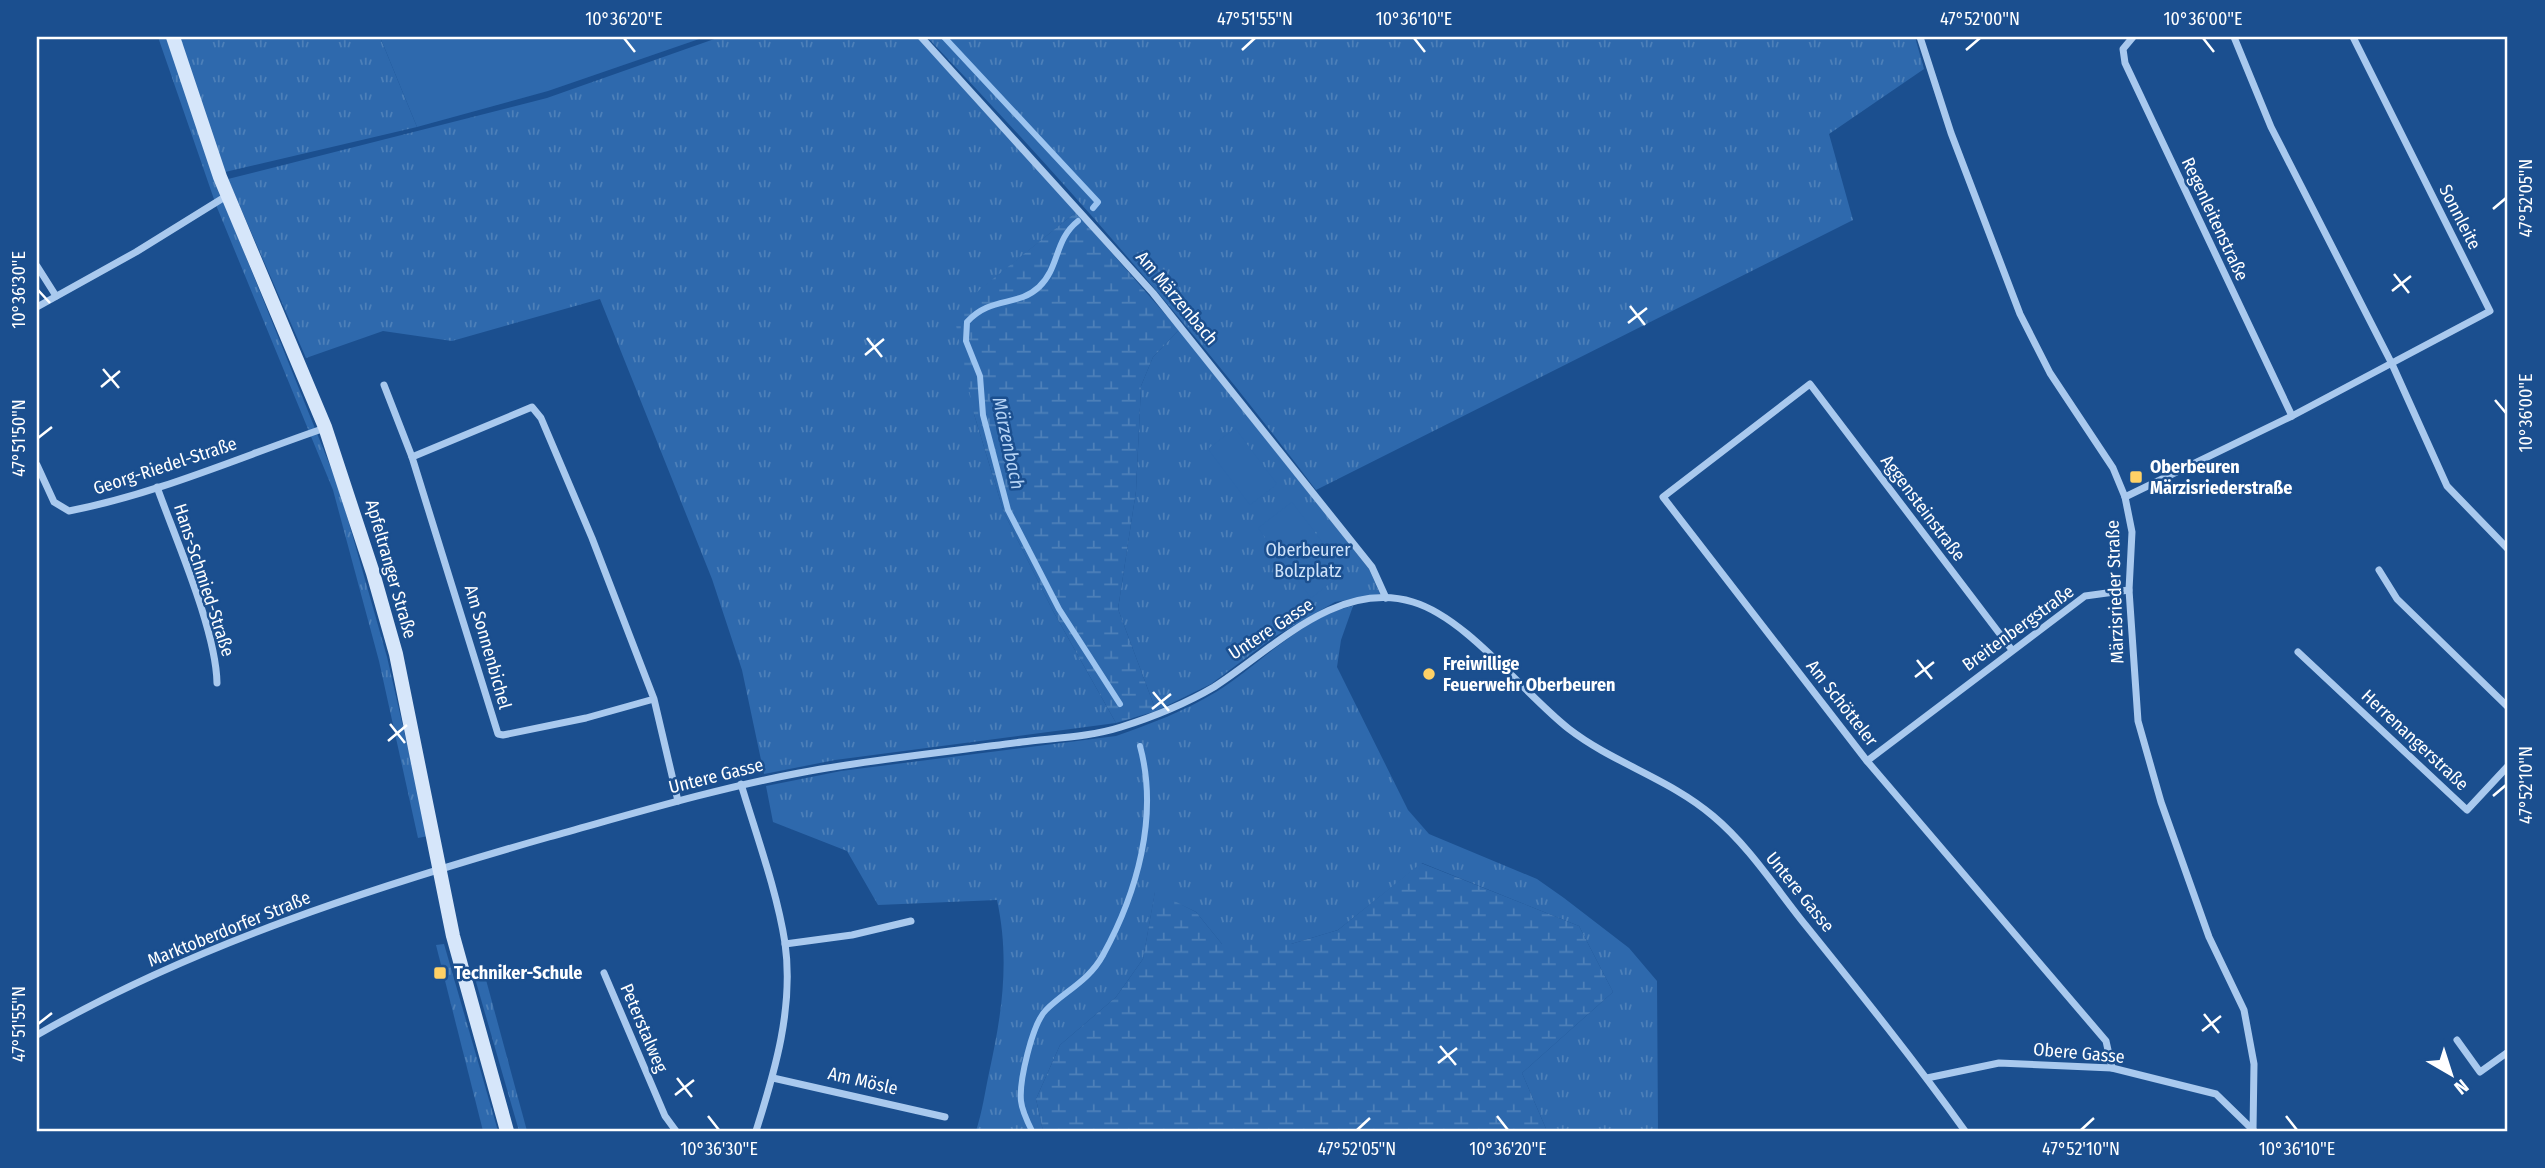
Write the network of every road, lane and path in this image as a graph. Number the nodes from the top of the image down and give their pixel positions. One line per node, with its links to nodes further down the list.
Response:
1 (173, 37): 7 (street, Apfeltranger Straße)
2 (921, 37): 23 (street, Am Märzenbach)
3 (1920, 37): 19 (street, Märzisrieder Straße)
4 (2133, 37): 14 (street, Regenleitenstraße)
5 (2234, 37): 11 (street)
6 (2353, 37): 11 (street, Sonnleite)
7 (228, 195): 9 (street); 15 (street, Apfeltranger Straße)
8 (37, 266): 9 (street)
9 (56, 296): 10 (street)
10 (37, 307)
11 (2392, 364): 14 (street, Sonnleite); 20 (street)
12 (1810, 384): 24 (street, Aggensteinstraße); 29 (street, Am Schötteler)
13 (384, 385): 16 (street, Am Sonnenbichel)
14 (2292, 416): 19 (street, Sonnleite)
15 (325, 427): 18 (street, Georg-Riedel-Straße); 33 (street, Apfeltranger Straße)
16 (412, 457): 27 (street); 27 (street, Am Sonnenbichel)
17 (37, 465): 18 (street, Georg-Riedel-Straße)
18 (157, 487): 26 (street, Hans-Schmied-Straße)
19 (2125, 497): 22 (street, Märzisrieder Straße)
20 (2508, 549)
21 (2379, 570): 28 (street)
22 (2129, 590): 24 (street, Breitenbergstraße); 48 (street, Märzisrieder Straße)
23 (1386, 598): 31 (street, Untere Gasse); 41 (street, Untere Gasse)
24 (2012, 650): 29 (street, Breitenbergstraße)
25 (2298, 652): 30 (street, Herrenangerstraße)
26 (217, 683)
27 (653, 699): 32 (street)
28 (2508, 707)
29 (1867, 761): 40 (street, Am Schötteler)
30 (2508, 766)
31 (741, 784): 32 (street, Untere Gasse); 35 (street)
32 (678, 801): 33 (street, Untere Gasse)
33 (441, 869): 37 (street, Marktoberdorfer Straße); 44 (street, Apfeltranger Straße)
34 (911, 921): 35 (street)
35 (785, 944): 42 (street)
36 (604, 973): 45 (street, Peterstalweg)
37 (37, 1035)
38 (2457, 1041): 39 (street)
39 (2508, 1052)
40 (2112, 1068): 41 (street, Obere Gasse); 48 (street, Obere Gasse)
41 (1927, 1078): 47 (street, Untere Gasse)
42 (773, 1079): 43 (street, Am Mösle); 46 (street)
43 (944, 1117)
44 (507, 1131)
45 (676, 1131)
46 (757, 1131)
47 (1965, 1131)
48 (2254, 1131)

